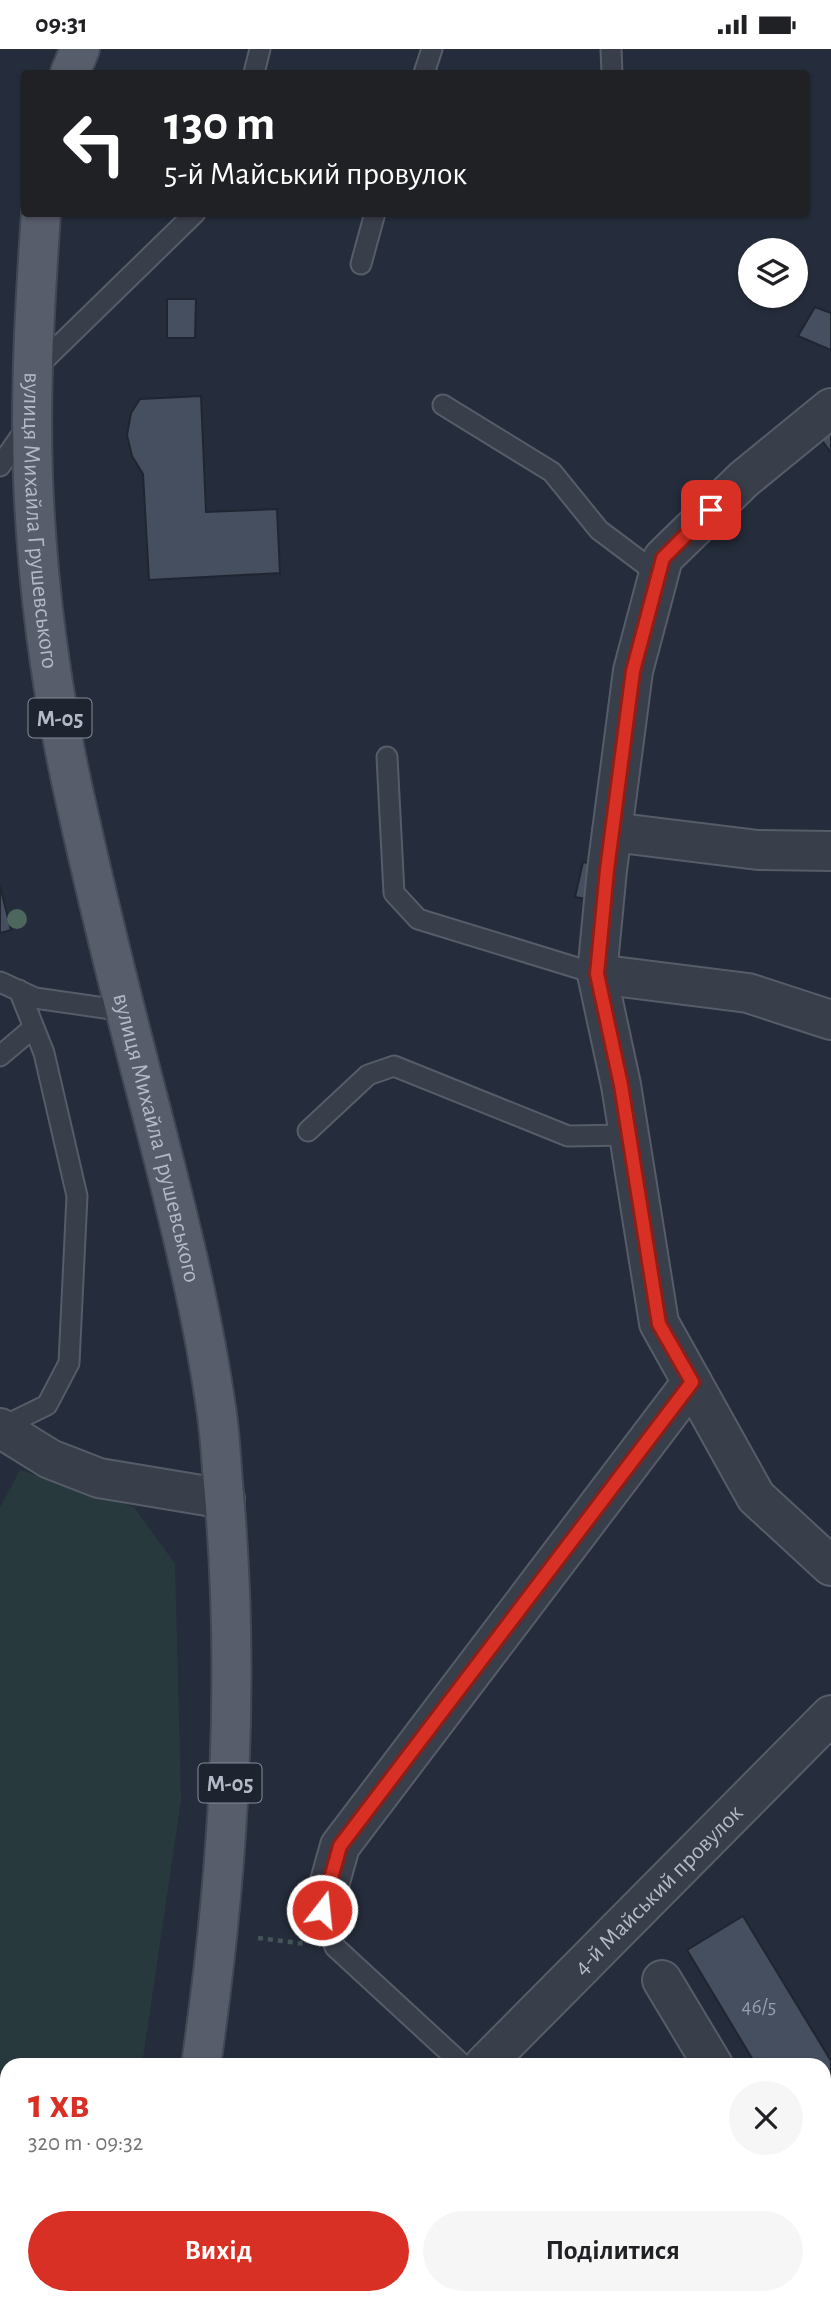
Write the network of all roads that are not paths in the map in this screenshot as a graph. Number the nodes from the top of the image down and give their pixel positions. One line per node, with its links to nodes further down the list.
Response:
1 (62, 49): 6 (main road)
2 (80, 49): 7 (main road)
3 (260, 49): 8 (lane)
4 (432, 49): 9 (lane)
5 (611, 49): 10 (lane)
6 (58, 70)
7 (71, 70)
8 (255, 70)
9 (425, 70)
10 (612, 70)
11 (41, 217): 15 (main road, вулиця Михайла Грушевського / М-05)
12 (191, 217): 15 (lane)
13 (373, 217): 14 (lane)
14 (361, 264)
15 (33, 371): 18 (main road, вулиця Михайла Грушевського / М-05)
16 (443, 405): 20 (lane)
17 (831, 408): 20 (street)
18 (32, 420): 19 (lane); 27 (main road, вулиця Михайла Грушевського / М-05)
19 (0, 466)
20 (659, 575): 22 (street)
21 (387, 757): 24 (lane)
22 (612, 832): 23 (street); 24 (street)
23 (831, 851)
24 (597, 974): 28 (street); 32 (street)
25 (0, 982): 26 (lane)
26 (19, 990): 27 (lane); 29 (lane)
27 (125, 1011): 35 (main road, вулиця Михайла Грушевського / М-05)
28 (831, 1020)
29 (33, 1028): 30 (lane); 34 (lane)
30 (0, 1056)
31 (308, 1131): 32 (lane)
32 (629, 1135): 33 (street)
33 (692, 1382): 36 (street); 38 (street)
34 (0, 1428): 35 (street)
35 (225, 1499): 40 (main road, вулиця Михайла Грушевського / М-05)
36 (831, 1566)
37 (831, 1715): 42 (street, 4-й Майський провулок)
38 (322, 1910): 41 (lane)
39 (662, 1980): 43 (street)
40 (202, 2058)
41 (455, 2058)
42 (491, 2058)
43 (709, 2058)

